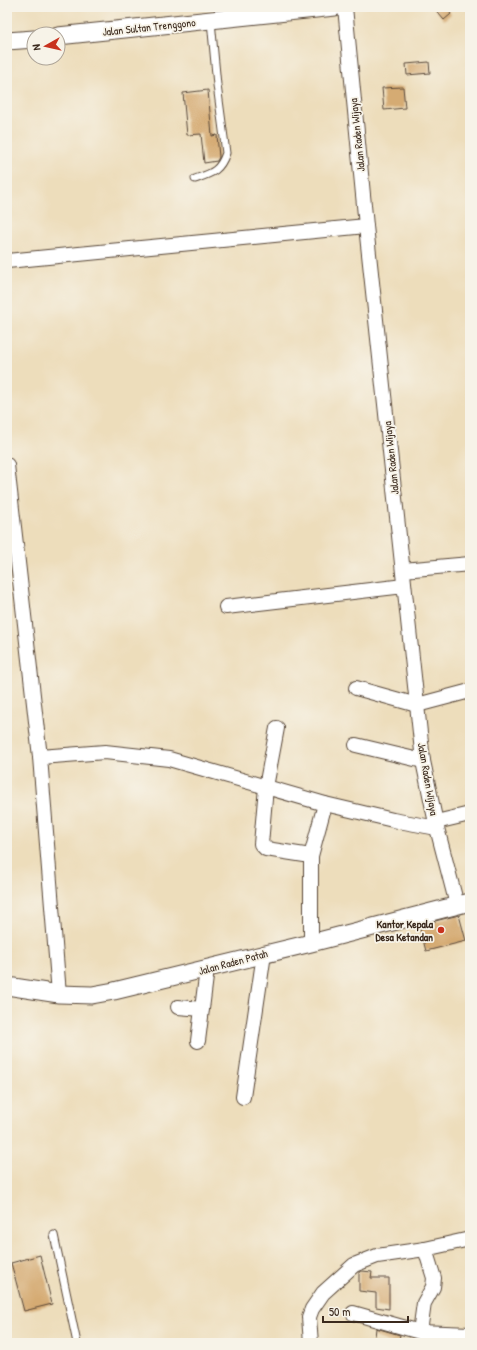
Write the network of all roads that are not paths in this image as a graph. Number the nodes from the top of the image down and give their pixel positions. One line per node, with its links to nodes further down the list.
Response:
1 (335, 7): 3 (street, Jalan Sultan Trenggono)
2 (345, 7): 8 (street, Jalan Raden Wijaya)
3 (221, 16): 4 (street, Jalan Sultan Trenggono); 7 (lane)
4 (66, 35)
5 (26, 40): 6 (street)
6 (7, 42)
7 (195, 179)
8 (366, 226): 9 (street); 12 (street, Jalan Raden Wijaya)
9 (7, 261)
10 (7, 465): 20 (street)
11 (470, 564): 12 (street)
12 (403, 570): 13 (street, Jalan Raden Wijaya)
13 (404, 586): 14 (street); 17 (street, Jalan Raden Wijaya)
14 (226, 607)
15 (356, 688): 17 (street)
16 (470, 691): 17 (street)
17 (417, 705): 21 (street, Jalan Raden Wijaya)
18 (277, 728): 22 (street)
19 (356, 745): 21 (street)
20 (40, 757): 22 (street); 32 (street)
21 (423, 761): 25 (street, Jalan Raden Wijaya)
22 (266, 787): 23 (street); 26 (street)
23 (325, 804): 25 (street); 26 (street)
24 (470, 814): 25 (street)
25 (436, 825): 27 (street, Jalan Raden Wijaya)
26 (311, 856): 28 (street)
27 (463, 904): 28 (street, Jalan Raden Patah)
28 (311, 943): 29 (street, Jalan Raden Patah)
29 (264, 954): 30 (street, Jalan Raden Patah); 36 (street)
30 (207, 969): 32 (street, Jalan Raden Patah); 34 (street)
31 (7, 986): 32 (street, Jalan Raden Patah)
32 (59, 994)
33 (178, 1007): 34 (street)
34 (202, 1008): 35 (street)
35 (198, 1041)
36 (243, 1097)
37 (54, 1235): 43 (lane)
38 (470, 1239): 39 (street)
39 (424, 1250): 41 (street); 44 (street)
40 (353, 1313): 41 (street)
41 (420, 1332): 42 (street)
42 (470, 1334)
43 (78, 1343)
44 (311, 1343)

